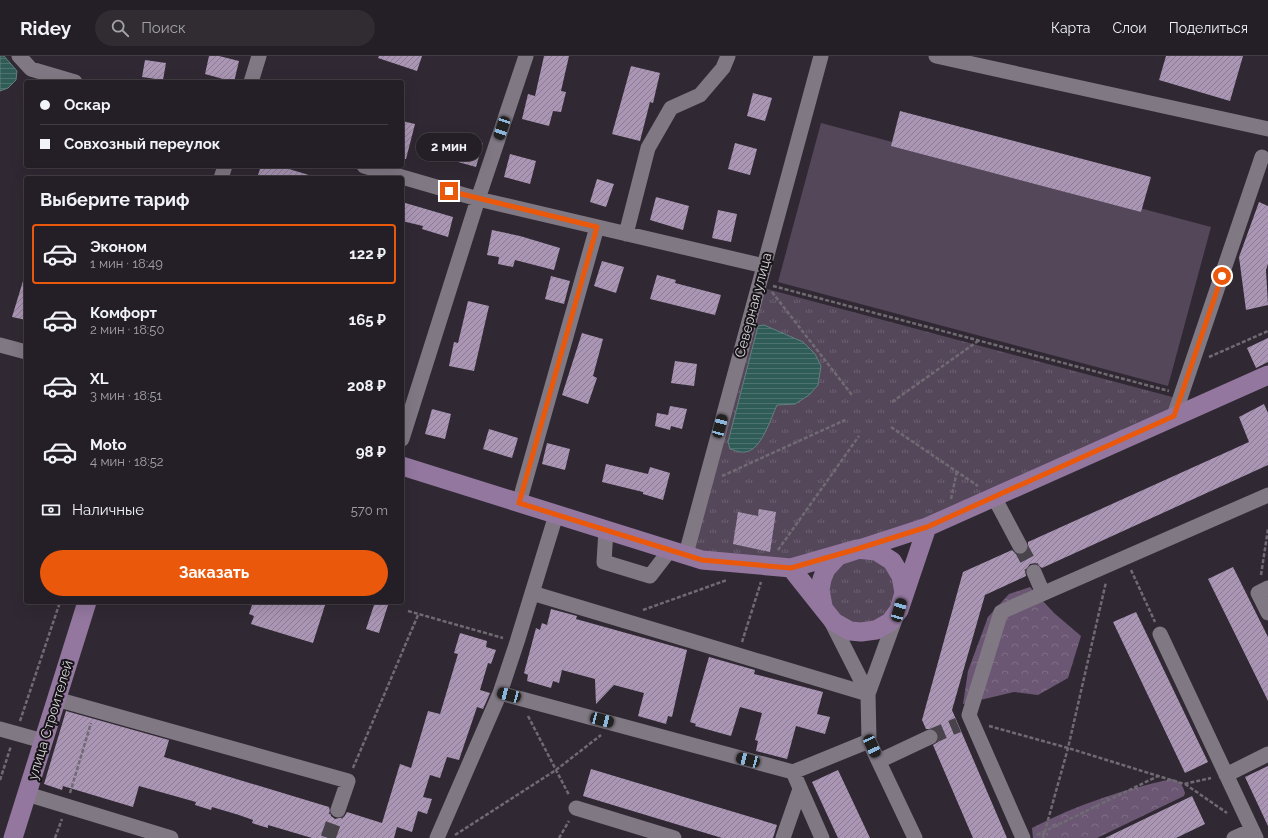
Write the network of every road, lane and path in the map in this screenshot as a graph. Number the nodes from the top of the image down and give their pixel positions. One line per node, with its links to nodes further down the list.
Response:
1 (19, 56): 7 (street)
2 (259, 56): 8 (street)
3 (526, 56): 14 (street)
4 (728, 56): 16 (street)
5 (821, 56): 17 (street, Северная улица)
6 (936, 56): 9 (street)
7 (68, 80)
8 (252, 80)
9 (1268, 129)
10 (1262, 157): 23 (street)
11 (371, 168): 12 (street)
12 (399, 176)
13 (404, 178): 14 (street)
14 (478, 199): 15 (street); 31 (street)
15 (597, 227): 16 (street); 37 (street)
16 (626, 234): 17 (street)
17 (764, 266): 18 (street, Северная улица)
18 (762, 283): 20 (path); 25 (path); 34 (street, Северная улица)
19 (1268, 331): 23 (path)
20 (979, 341): 26 (path); 27 (path)
21 (0, 345): 22 (street)
22 (24, 351)
23 (1192, 365): 26 (street)
24 (1268, 375): 28 (main road)
25 (852, 395)
26 (1182, 395): 28 (street)
27 (892, 402)
28 (1174, 416): 35 (main road)
29 (846, 420): 34 (path)
30 (891, 427): 35 (path)
31 (404, 432)
32 (859, 436): 47 (path)
33 (404, 467): 37 (main road)
34 (705, 484): 44 (street, Северная улица)
35 (988, 493): 39 (main road); 42 (street)
36 (1268, 495): 45 (street)
37 (519, 503): 38 (main road)
38 (556, 514): 41 (main road); 52 (street)
39 (927, 527): 43 (main road); 57 (main road)
40 (1268, 529): 51 (path)
41 (606, 530): 44 (main road); 44 (street)
42 (1020, 546)
43 (857, 549): 48 (main road); 56 (main road); 57 (main road)
44 (678, 552): 47 (main road)
45 (1125, 557): 46 (street); 62 (path)
46 (1110, 564): 53 (street); 77 (path)
47 (767, 566): 48 (main road); 64 (path)
48 (791, 568): 56 (main road)
49 (1034, 572): 53 (street)
50 (730, 579): 61 (path)
51 (1263, 590): 59 (street)
52 (532, 592): 61 (street); 63 (street)
53 (1043, 593): 70 (street)
54 (59, 604): 73 (path)
55 (86, 604): 68 (main road, улица Строителей)
56 (823, 606): 57 (main road); 66 (street)
57 (899, 610): 66 (street)
58 (408, 611): 60 (path)
59 (1268, 613)
60 (418, 615): 63 (path); 85 (path)
61 (618, 620): 64 (street)
62 (1160, 634): 82 (street)
63 (517, 642): 65 (street)
64 (738, 656): 66 (street)
65 (500, 692): 67 (street); 97 (street)
66 (868, 694): 76 (street)
67 (519, 698): 71 (street); 80 (path)
68 (56, 699): 69 (street); 75 (main road, улица Строителей)
69 (95, 710): 85 (street); 89 (path)
70 (965, 723): 77 (path); 104 (street)
71 (616, 724): 80 (path); 81 (street)
72 (0, 729): 73 (street)
73 (16, 734): 75 (street); 84 (path)
74 (930, 737): 79 (street)
75 (43, 741): 88 (main road, улица Строителей)
76 (869, 741): 79 (street); 81 (street)
77 (1068, 748): 83 (path); 92 (path)
78 (1268, 754): 82 (street)
79 (879, 761): 103 (street)
80 (556, 770): 90 (path); 98 (path)
81 (793, 772): 87 (street)
82 (1226, 775): 86 (path); 93 (street)
83 (1159, 776): 86 (path); 92 (path)
84 (0, 780)
85 (348, 781): 91 (street)
86 (1184, 784): 93 (path)
87 (800, 788): 101 (street); 102 (street)
88 (27, 794): 89 (street); 94 (main road, улица Строителей)
89 (66, 806): 95 (path); 96 (street)
90 (576, 808): 99 (path); 100 (street)
91 (338, 810)
92 (1045, 832): 105 (path); 106 (path)
93 (1254, 834): 107 (street)
94 (13, 838)
95 (55, 838)
96 (171, 838)
97 (437, 838)
98 (449, 838)
99 (559, 838)
100 (674, 838)
101 (783, 838)
102 (822, 838)
103 (915, 838)
104 (1023, 838)
105 (1031, 838)
106 (1043, 838)
107 (1234, 838)

